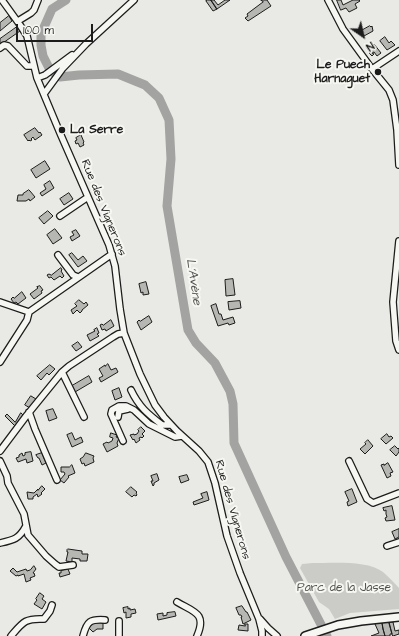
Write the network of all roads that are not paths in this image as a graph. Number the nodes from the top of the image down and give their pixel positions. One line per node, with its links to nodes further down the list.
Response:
1 (2, 0): 5 (street, Rue des Vignerons)
2 (38, 0): 5 (street)
3 (134, 0): 9 (street)
4 (328, 0): 10 (street)
5 (18, 22): 8 (street, Rue des Vignerons)
6 (0, 48): 8 (street)
7 (399, 51): 10 (street)
8 (34, 66): 11 (street, Rue des Vignerons)
9 (60, 66): 11 (street); 12 (street)
10 (372, 69): 13 (street)
11 (37, 78): 12 (street, Rue des Vignerons)
12 (44, 94): 14 (street, Rue des Vignerons)
13 (399, 164)
14 (88, 197): 15 (street); 18 (street, Rue des Vignerons)
15 (60, 216)
16 (399, 241): 23 (street)
17 (58, 254): 19 (street)
18 (112, 254): 19 (street); 22 (street, Rue des Vignerons)
19 (78, 277): 21 (street)
20 (0, 302): 21 (street)
21 (29, 312): 24 (street)
22 (124, 333): 25 (street); 31 (street, Rue des Vignerons)
23 (399, 350)
24 (0, 362)
25 (62, 372): 28 (street); 29 (street)
26 (131, 390): 31 (street)
27 (131, 408): 30 (street); 32 (street); 33 (street)
28 (29, 412): 34 (street); 37 (street)
29 (84, 417)
30 (118, 417)
31 (170, 425): 32 (street, Rue des Vignerons)
32 (182, 436): 47 (street, Rue des Vignerons)
33 (123, 441)
34 (0, 451)
35 (0, 461): 39 (street)
36 (349, 461): 38 (street)
37 (57, 480)
38 (399, 492)
39 (26, 526): 41 (street); 43 (street)
40 (399, 542): 42 (street)
41 (0, 543)
42 (387, 546)
43 (73, 565)
44 (177, 602): 53 (street)
45 (52, 605): 50 (street)
46 (399, 617): 56 (main road)
47 (259, 619): 54 (street, Rue des Vignerons); 55 (street, Rue des Vignerons)
48 (105, 620): 51 (street)
49 (119, 621): 52 (street)
50 (11, 636)
51 (83, 636)
52 (119, 636)
53 (197, 636)
54 (262, 636)
55 (278, 636)
56 (306, 636)

